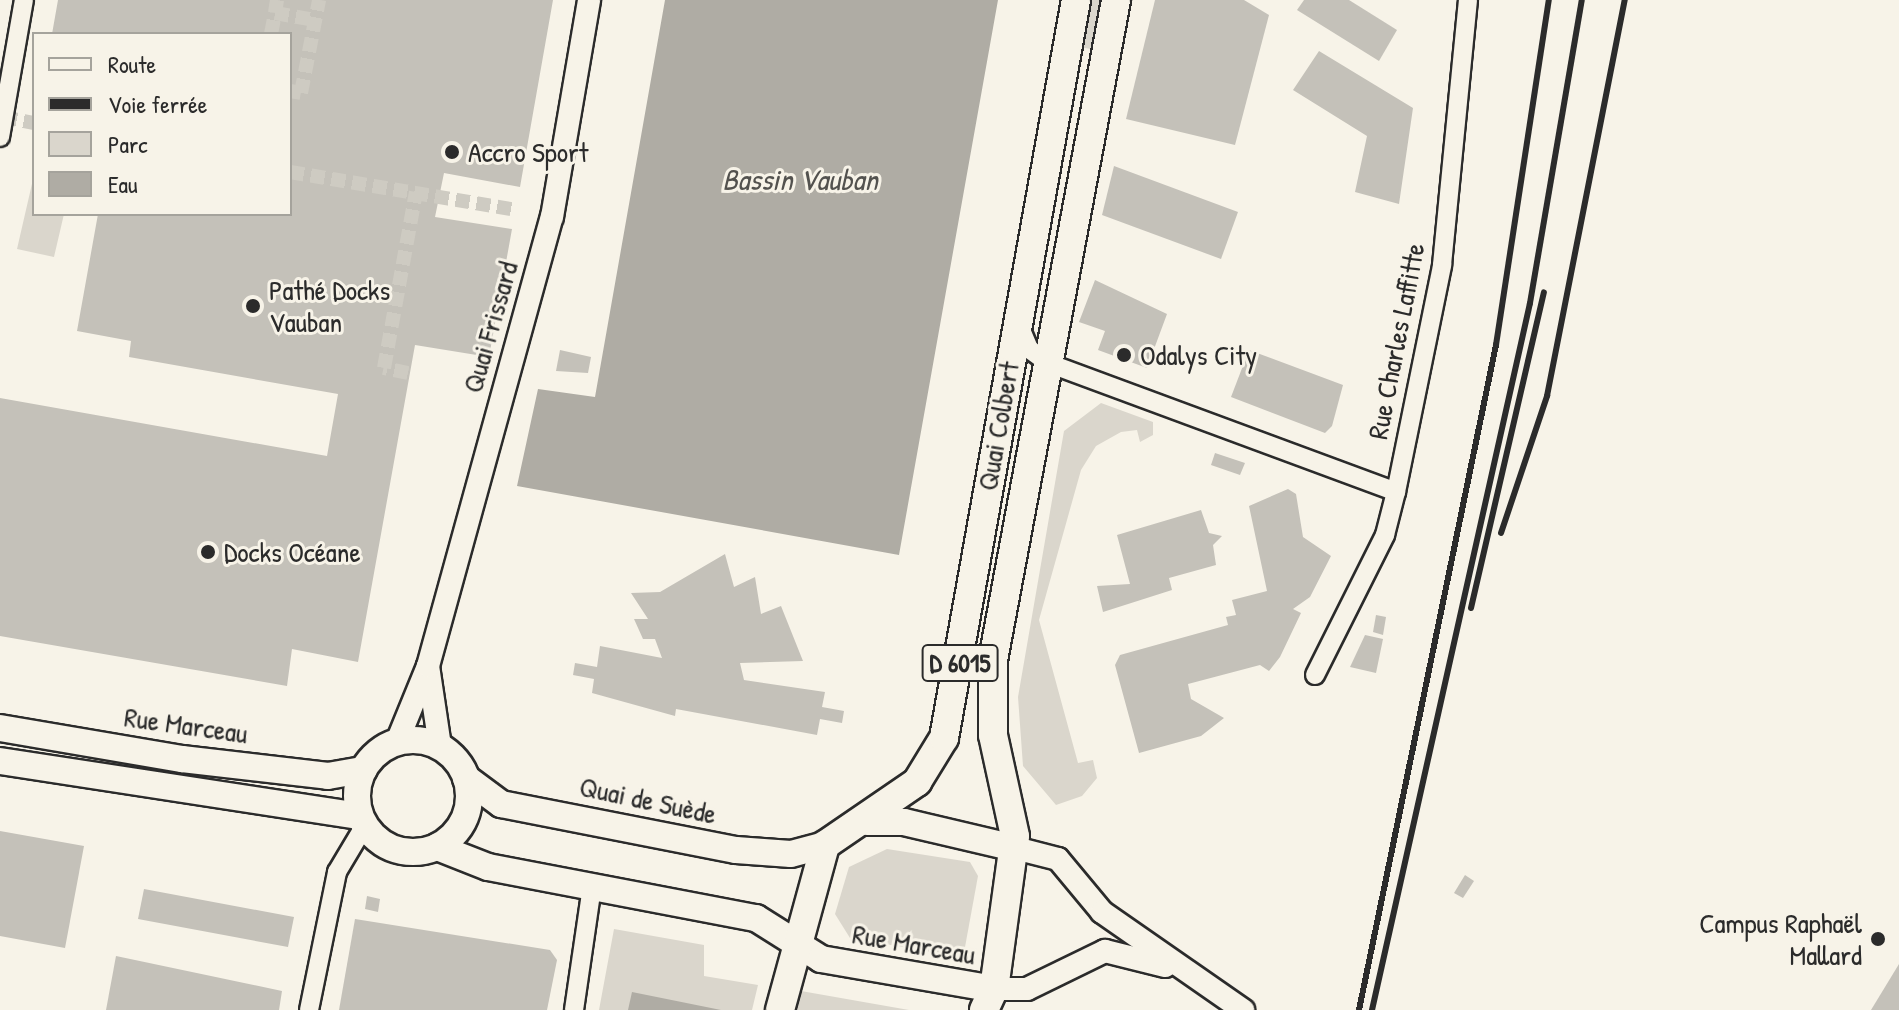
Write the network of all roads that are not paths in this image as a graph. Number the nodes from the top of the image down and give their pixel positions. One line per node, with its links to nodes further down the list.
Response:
1 (24, 0): 6 (street)
2 (589, 0): 11 (street, Quai Frissard)
3 (1076, 0): 7 (main road, Quai Colbert / D 6015)
4 (1116, 0): 8 (main road, Quai Colbert / D 6015)
5 (1468, 0): 10 (street, Rue Charles Laffitte)
6 (0, 137)
7 (1018, 318): 8 (street); 9 (main road, Quai Colbert / D 6015)
8 (1048, 363): 9 (street); 10 (street); 23 (main road, Quai Colbert / D 6015)
9 (1002, 389): 20 (main road, Quai Colbert / D 6015)
10 (1396, 492): 12 (street, Rue Charles Laffitte)
11 (428, 666): 14 (street, Quai Frissard); 15 (street, Quai Frissard)
12 (1315, 675)
13 (0, 728): 17 (main road, Rue Marceau)
14 (397, 742): 15 (main road); 17 (main road)
15 (440, 746): 18 (main road)
16 (0, 761): 19 (main road)
17 (363, 770): 19 (main road)
18 (466, 778): 21 (main road, Quai de Suède); 22 (main road)
19 (363, 820): 22 (main road); 28 (street)
20 (867, 822): 21 (main road, Quai Colbert); 23 (main road)
21 (825, 845): 25 (main road)
22 (437, 847): 24 (main road)
23 (1015, 848): 26 (street); 27 (main road, D 6015)
24 (592, 886): 25 (main road); 29 (street)
25 (794, 943): 27 (main road, Rue Marceau); 30 (main road)
26 (1173, 968): 27 (street, Rue Marceau); 31 (street)
27 (989, 1000)
28 (309, 1010)
29 (574, 1010)
30 (780, 1010)
31 (1243, 1010)

